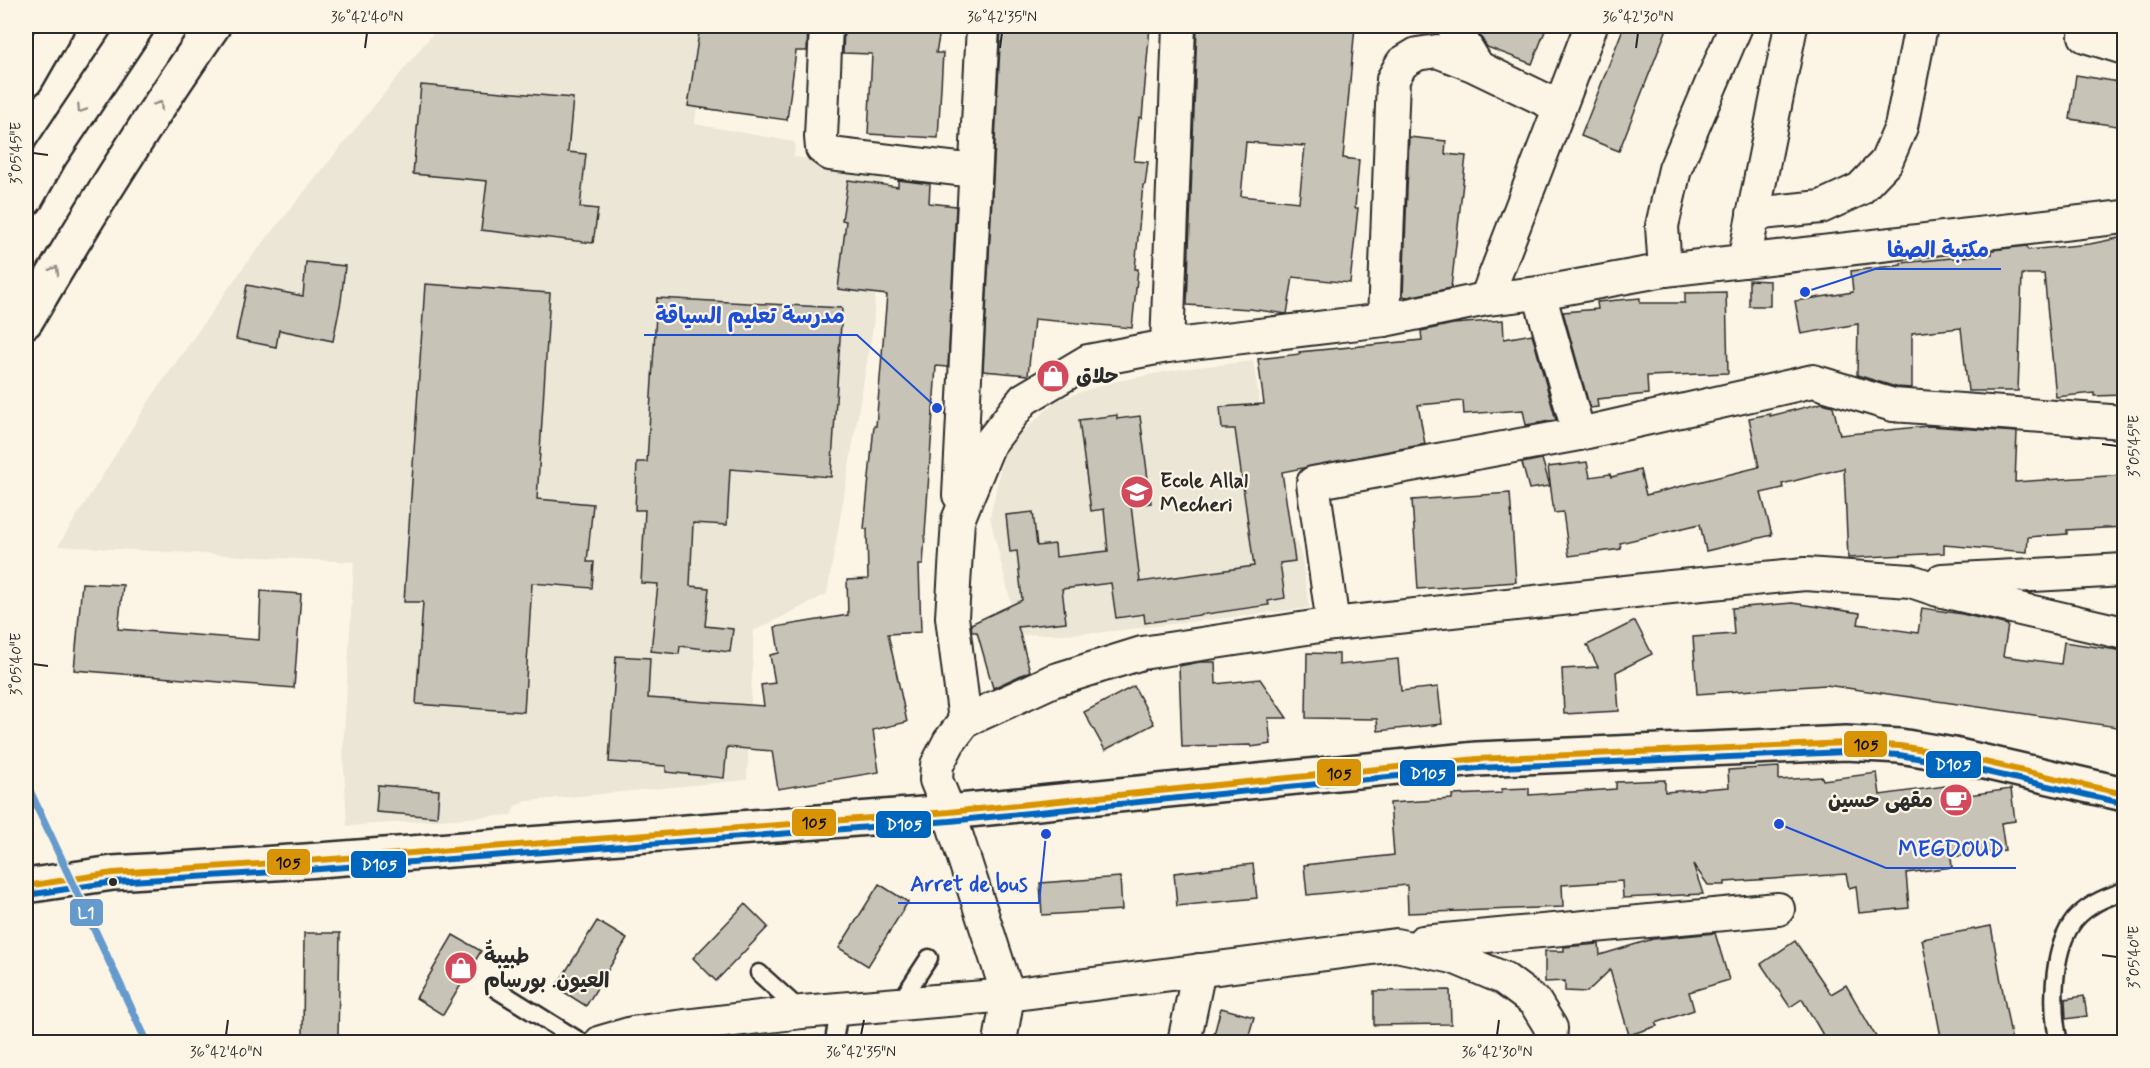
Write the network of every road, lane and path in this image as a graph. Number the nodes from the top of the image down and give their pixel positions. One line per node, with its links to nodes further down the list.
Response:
1 (57, 26): 15 (main road)
2 (137, 26): 18 (main road, one-way to 18)
3 (213, 26): 26 (main road, one-way to 3)
4 (826, 26): 17 (street)
5 (982, 26): 17 (street)
6 (1179, 26): 27 (street)
7 (1454, 26): 14 (street)
8 (1591, 26): 16 (street)
9 (1736, 26): 22 (street)
10 (1791, 26): 19 (street)
11 (1921, 26): 19 (street)
12 (2085, 36): 13 (street)
13 (2124, 48)
14 (1478, 67): 16 (street); 25 (street)
15 (26, 80)
16 (1560, 107): 24 (street)
17 (975, 171): 30 (street)
18 (26, 199)
19 (1753, 214): 21 (street)
20 (2124, 217): 21 (street)
21 (1744, 261): 22 (street)
22 (1665, 270): 23 (street)
23 (1539, 293): 24 (street); 29 (street)
24 (1486, 299): 25 (street)
25 (1384, 320): 27 (street)
26 (26, 321)
27 (1167, 346): 30 (street)
28 (2124, 422): 29 (street)
29 (1579, 434): 33 (street)
30 (958, 520): 35 (street)
31 (2124, 570): 32 (street)
32 (1911, 582): 33 (street); 34 (street)
33 (1333, 624): 35 (street)
34 (2124, 633)
35 (965, 721): 37 (street)
36 (2124, 794): 37 (main road)
37 (949, 812): 38 (main road); 46 (street)
38 (26, 886)
39 (2124, 891): 56 (lane)
40 (1778, 909): 41 (street)
41 (1396, 945): 43 (street); 55 (street)
42 (929, 958): 47 (lane)
43 (1199, 970): 46 (street); 54 (street)
44 (759, 973): 49 (lane)
45 (496, 989): 50 (lane)
46 (1008, 995): 47 (street); 53 (street)
47 (899, 1004): 48 (street)
48 (839, 1009): 49 (street); 52 (lane)
49 (802, 1012): 51 (street)
50 (581, 1042)
51 (601, 1042)
52 (834, 1042)
53 (1000, 1042)
54 (1185, 1042)
55 (1550, 1042)
56 (2060, 1042)

